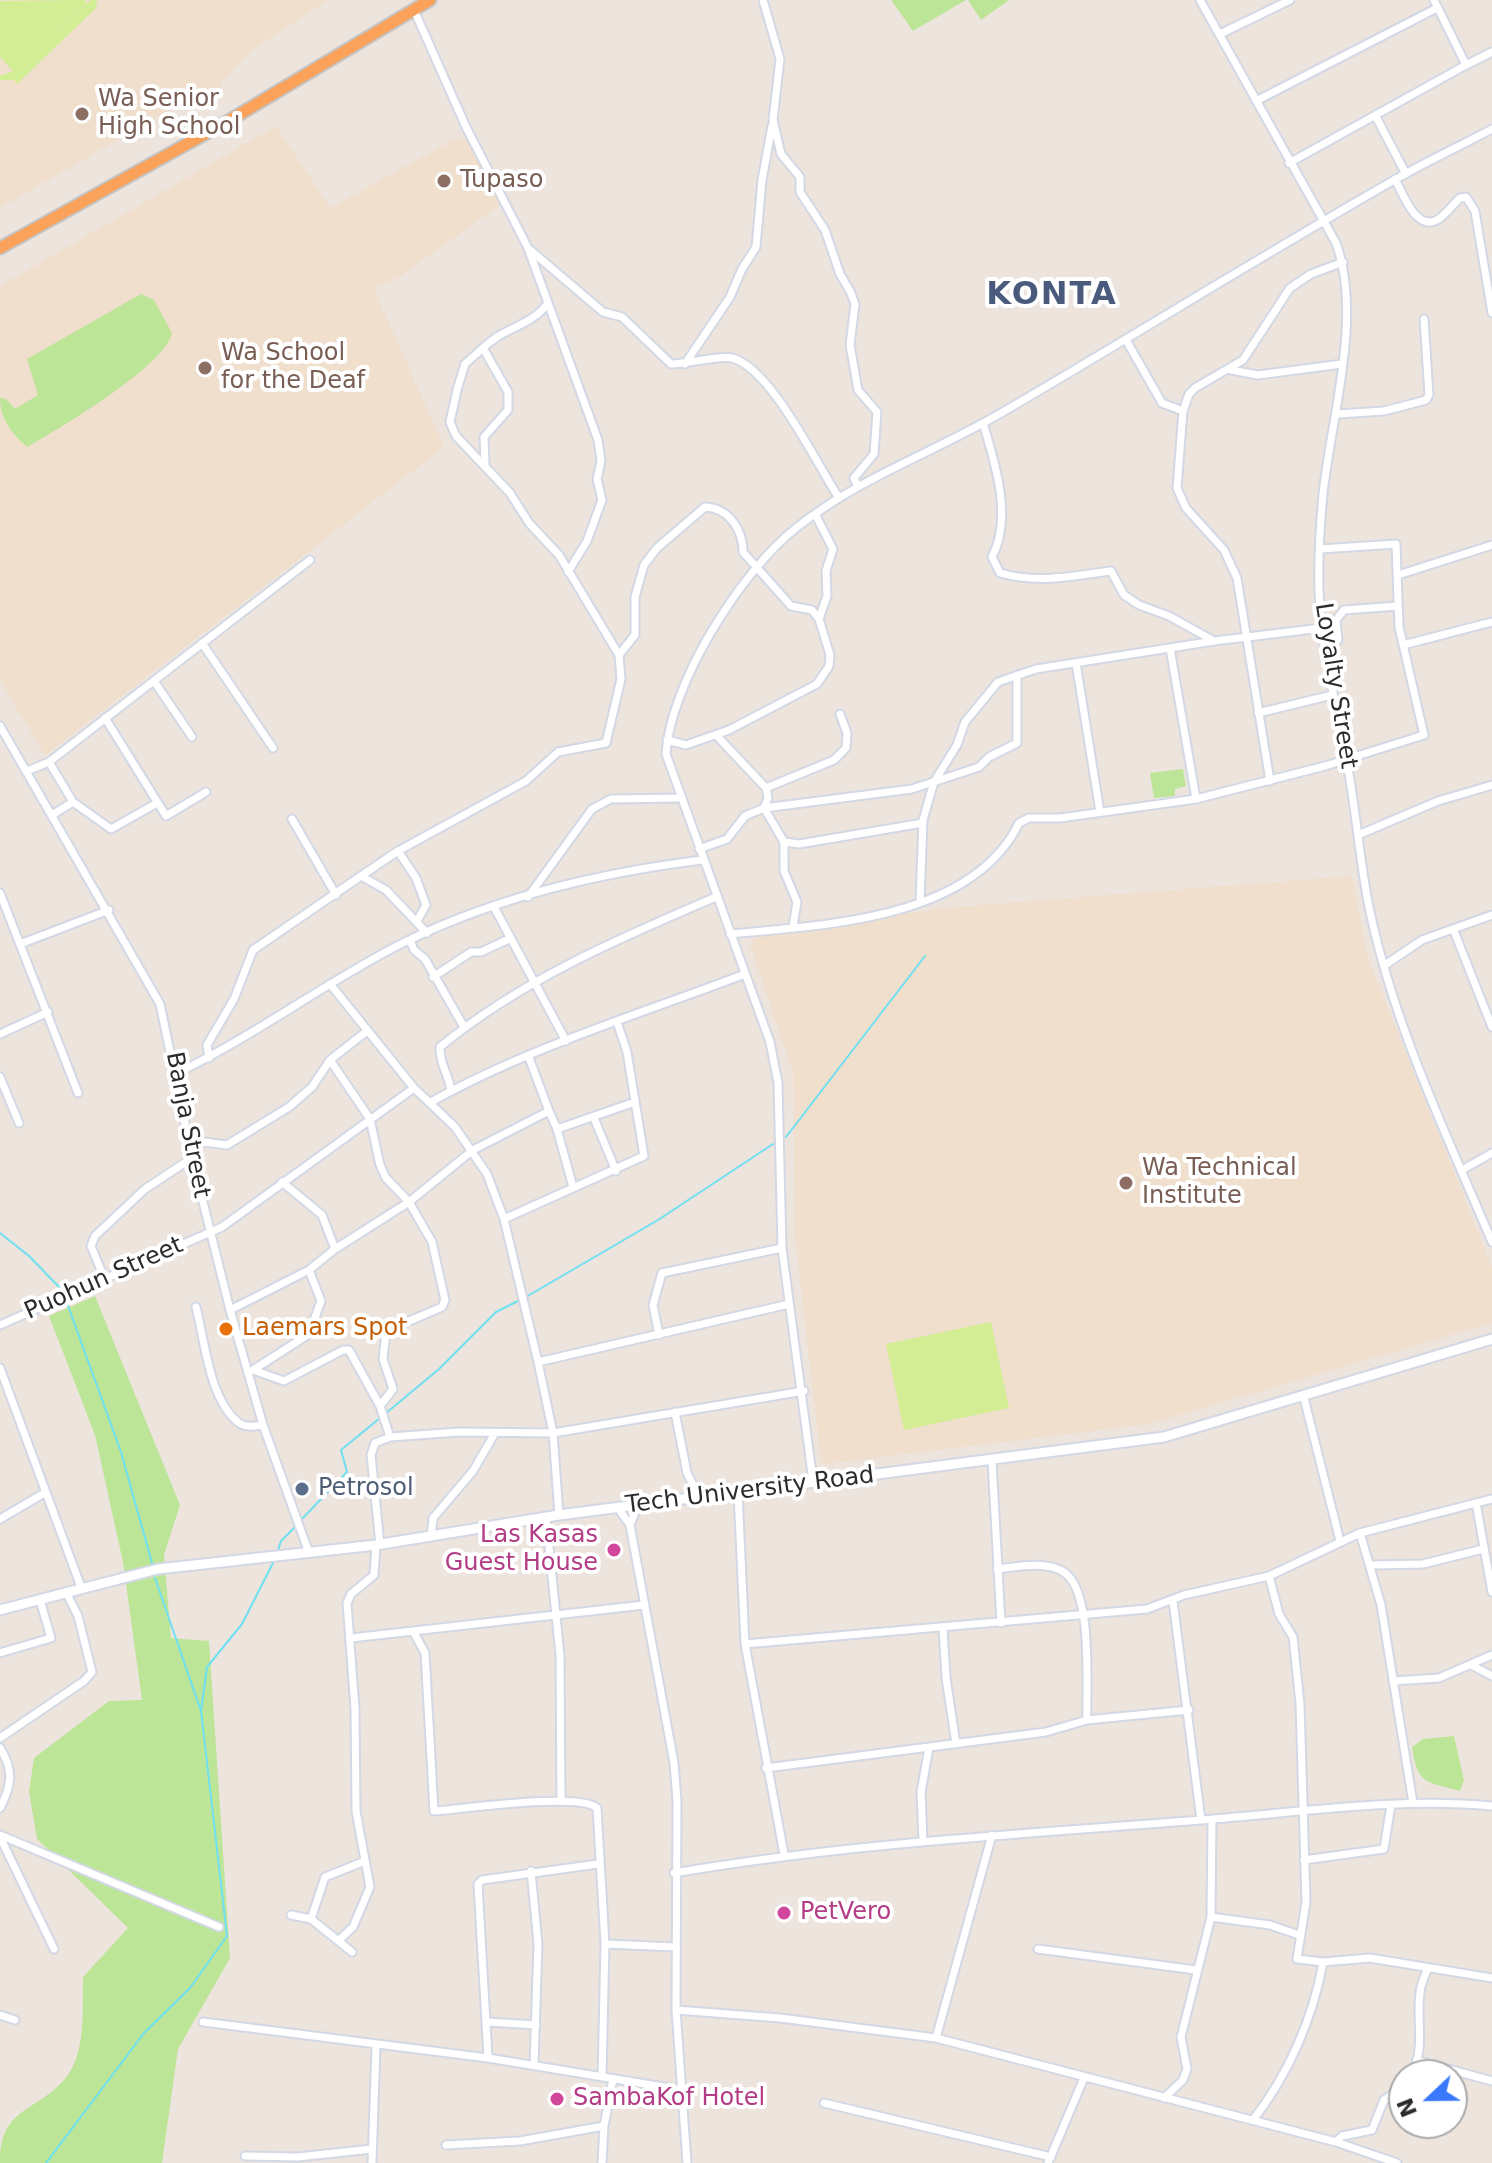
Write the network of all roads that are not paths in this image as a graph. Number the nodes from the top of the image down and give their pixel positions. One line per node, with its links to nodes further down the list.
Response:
1 (430, 0): 8 (highway)
2 (763, 0): 14 (street)
3 (1200, 0): 9 (street, Loyalty Street)
4 (1268, 0): 7 (street)
5 (1290, 0): 7 (street)
6 (1435, 4): 11 (street); 12 (street)
7 (1273, 9): 9 (street)
8 (414, 10): 20 (highway); 21 (street)
9 (1220, 34): 12 (street, Loyalty Street)
10 (1492, 52): 11 (street)
11 (1466, 65): 13 (street)
12 (1256, 101): 16 (street, Loyalty Street)
13 (1375, 115): 16 (street); 17 (street)
14 (773, 120): 28 (street); 35 (street)
15 (1492, 129): 17 (street)
16 (1289, 163): 19 (street, Loyalty Street)
17 (1406, 174): 18 (street)
18 (1395, 179): 19 (street); 24 (street)
19 (1325, 224): 22 (street, Loyalty Street); 26 (street)
20 (0, 248)
21 (528, 248): 23 (street); 28 (street)
22 (1343, 262): 29 (street, Loyalty Street); 30 (street)
23 (548, 303): 27 (street); 42 (street)
24 (1492, 313)
25 (1424, 319): 32 (street)
26 (1126, 340): 31 (street); 33 (street)
27 (483, 348): 34 (street); 34 (street)
28 (685, 364): 36 (street)
29 (1342, 364): 30 (street); 32 (street, Loyalty Street)
30 (1231, 370): 31 (street)
31 (1183, 411): 48 (street)
32 (1338, 414): 39 (street, Loyalty Street)
33 (983, 423): 35 (street); 49 (street)
34 (485, 466): 42 (street)
35 (857, 485): 36 (street)
36 (839, 498): 37 (street)
37 (815, 514): 41 (street); 45 (street)
38 (1492, 545): 43 (street)
39 (1320, 549): 43 (street); 47 (street, Loyalty Street)
40 (310, 560): 50 (street)
41 (755, 568): 45 (street); 54 (street); 65 (street)
42 (568, 572): 54 (street)
43 (1398, 575): 44 (street)
44 (1398, 606): 51 (street); 52 (street)
45 (819, 619): 63 (street)
46 (1492, 623): 52 (street)
47 (1322, 628): 48 (street); 51 (street, Loyalty Street)
48 (1244, 637): 49 (street); 59 (street)
49 (1214, 641): 53 (street)
50 (202, 643): 57 (street); 66 (street)
51 (1324, 644): 58 (street, Loyalty Street)
52 (1403, 645): 67 (street)
53 (1170, 648): 55 (street); 76 (street)
54 (619, 655): 87 (street)
55 (1076, 663): 56 (street); 80 (street)
56 (1017, 675): 71 (street); 71 (street)
57 (154, 681): 61 (street); 64 (street)
58 (1332, 695): 59 (street); 67 (street, Loyalty Street)
59 (1258, 713): 70 (street)
60 (840, 714): 73 (street)
61 (105, 718): 68 (street); 78 (street)
62 (0, 726): 69 (street, Banja Street)
63 (716, 735): 65 (street); 73 (street)
64 (192, 737)
65 (667, 740): 75 (street)
66 (273, 748)
67 (1347, 758): 70 (street); 84 (street, Loyalty Street)
68 (49, 762): 69 (street); 77 (street)
69 (27, 771): 81 (street, Banja Street)
70 (1270, 781): 76 (street)
71 (934, 782): 79 (street); 83 (street)
72 (1492, 785): 84 (street)
73 (766, 788): 79 (street)
74 (206, 792): 78 (street)
75 (679, 798): 86 (street); 92 (street)
76 (1196, 799): 80 (street)
77 (73, 802): 78 (street); 81 (street)
78 (157, 803)
79 (764, 808): 85 (street); 86 (street)
80 (1100, 812): 94 (street)
81 (52, 815): 96 (street, Banja Street)
82 (292, 819): 91 (street)
83 (923, 823): 85 (street); 94 (street)
84 (1358, 835): 106 (street, Loyalty Street)
85 (784, 842): 99 (street)
86 (699, 849): 88 (street)
87 (398, 851): 89 (street); 98 (street)
88 (702, 860): 92 (street); 93 (street)
89 (361, 876): 91 (street); 98 (street)
90 (0, 893): 105 (street)
91 (336, 895): 119 (street)
92 (528, 897): 95 (street)
93 (716, 897): 102 (street); 109 (street)
94 (920, 901): 99 (street)
95 (494, 907): 101 (street); 103 (street)
96 (109, 910): 105 (street); 121 (street, Banja Street)
97 (1492, 915): 100 (street)
98 (417, 921): 101 (street)
99 (793, 927): 102 (street)
100 (1454, 931): 106 (street); 114 (street)
101 (427, 933): 104 (street)
102 (730, 934): 107 (street)
103 (511, 938): 108 (street); 109 (street)
104 (410, 940): 108 (street); 110 (street)
105 (20, 944): 111 (street)
106 (1385, 965): 137 (street, Loyalty Street)
107 (745, 974): 112 (street); 145 (street)
108 (433, 977): 113 (street)
109 (536, 982): 113 (street); 117 (street)
110 (330, 984): 115 (street); 119 (street)
111 (48, 1012): 116 (street); 125 (street)
112 (617, 1022): 117 (street); 127 (street)
113 (464, 1027): 124 (street)
114 (1492, 1027)
115 (367, 1031): 120 (street); 123 (street)
116 (0, 1034)
117 (566, 1041): 118 (street)
118 (528, 1055): 124 (street); 128 (street)
119 (209, 1058): 121 (street)
120 (330, 1060): 130 (street); 133 (street)
121 (177, 1073): 133 (street, Banja Street)
122 (0, 1077): 131 (street)
123 (414, 1088): 126 (street); 130 (street, Puohun Street)
124 (451, 1091): 126 (street)
125 (78, 1093)
126 (431, 1102): 134 (street)
127 (635, 1102): 129 (street); 138 (street)
128 (549, 1111): 132 (street); 134 (street)
129 (594, 1118): 132 (street); 138 (street)
130 (370, 1119): 139 (street, Puohun Street); 141 (street)
131 (19, 1123)
132 (557, 1129): 140 (street)
133 (189, 1140): 136 (street, Banja Street)
134 (473, 1150): 141 (street); 142 (street)
135 (1492, 1153): 137 (street)
136 (192, 1158): 143 (street, Banja Street); 148 (street)
137 (1462, 1170): 144 (street, Loyalty Street)
138 (616, 1171): 140 (street)
139 (282, 1182): 143 (street, Puohun Street); 146 (street)
140 (573, 1187): 142 (street)
141 (409, 1202): 146 (street); 162 (street)
142 (504, 1219): 155 (street)
143 (209, 1232): 148 (street, Puohun Street); 151 (street, Banja Street)
144 (1492, 1242)
145 (782, 1248): 149 (street); 153 (street)
146 (335, 1249): 147 (street)
147 (309, 1270): 151 (street); 157 (street)
148 (105, 1280): 152 (street, Puohun Street)
149 (789, 1304): 153 (street); 158 (street)
150 (196, 1307): 164 (street)
151 (230, 1310): 157 (street, Banja Street)
152 (0, 1325)
153 (659, 1335): 155 (street)
154 (1492, 1339): 160 (street, Tech University Road)
155 (538, 1362): 166 (street)
156 (0, 1368): 159 (street)
157 (250, 1371): 162 (street); 164 (street, Banja Street)
158 (804, 1391): 163 (street); 169 (street)
159 (11, 1397): 161 (street); 170 (street)
160 (1304, 1398): 168 (street, Tech University Road); 183 (street)
161 (0, 1402)
162 (380, 1406): 167 (street)
163 (675, 1412): 166 (street); 172 (street)
164 (263, 1425): 186 (street, Banja Street)
165 (495, 1433): 166 (street); 167 (street); 182 (street)
166 (553, 1433): 177 (street)
167 (390, 1437): 184 (street)
168 (992, 1461): 169 (street, Tech University Road); 188 (street)
169 (813, 1481): 171 (street, Tech University Road)
170 (46, 1492): 179 (street); 190 (street)
171 (738, 1492): 172 (street, Tech University Road); 203 (street)
172 (699, 1497): 175 (street, Tech University Road)
173 (1492, 1499): 174 (street)
174 (1476, 1503): 181 (street); 185 (street)
175 (638, 1505): 176 (street, Tech University Road); 180 (street)
176 (618, 1508): 177 (street, Tech University Road); 180 (street)
177 (559, 1515): 178 (street, Tech University Road)
178 (546, 1517): 182 (street, Tech University Road); 197 (street)
179 (0, 1519)
180 (630, 1525): 195 (street)
181 (1360, 1533): 183 (street); 187 (street)
182 (431, 1536): 184 (street, Tech University Road)
183 (1340, 1541): 189 (street)
184 (378, 1545): 186 (street, Tech University Road); 202 (street)
185 (1483, 1549): 187 (street); 192 (street)
186 (309, 1553): 190 (street, Tech University Road)
187 (1372, 1565): 208 (street)
188 (997, 1569): 198 (street); 199 (street)
189 (1269, 1576): 194 (street); 221 (street)
190 (81, 1587): 191 (street, Tech University Road)
191 (66, 1592): 193 (street, Tech University Road); 211 (street)
192 (1492, 1592)
193 (40, 1600): 196 (street, Tech University Road); 204 (street)
194 (1173, 1601): 198 (street); 209 (street)
195 (644, 1605): 197 (street); 232 (street)
196 (0, 1610)
197 (558, 1615): 201 (street); 216 (street)
198 (1083, 1616): 199 (street); 210 (street)
199 (1001, 1623): 200 (street)
200 (943, 1628): 203 (street); 212 (street)
201 (413, 1631): 202 (street); 216 (street)
202 (351, 1638): 229 (street)
203 (745, 1644): 215 (street)
204 (0, 1653)
205 (1492, 1655): 206 (street)
206 (1471, 1665): 207 (street); 208 (street)
207 (1492, 1676)
208 (1393, 1681): 217 (street)
209 (1189, 1710): 210 (street); 222 (street)
210 (1087, 1720): 212 (street)
211 (0, 1738)
212 (956, 1744): 214 (street)
213 (0, 1748): 220 (street)
214 (929, 1748): 215 (street); 226 (street)
215 (766, 1768): 227 (street)
216 (561, 1800): 230 (street)
217 (1413, 1803): 218 (street); 219 (street)
218 (1391, 1805): 221 (street); 228 (street)
219 (1492, 1806)
220 (0, 1808)
221 (1302, 1813): 223 (street); 228 (street)
222 (1201, 1820): 223 (street); 224 (street)
223 (1212, 1820): 234 (street)
224 (992, 1835): 226 (street); 254 (street)
225 (0, 1836): 236 (street); 241 (street)
226 (923, 1841): 227 (street)
227 (784, 1854): 232 (street)
228 (1304, 1860): 237 (street)
229 (365, 1861): 235 (street); 238 (street)
230 (598, 1864): 231 (street); 239 (street)
231 (531, 1871): 252 (street); 253 (street)
232 (674, 1873): 240 (street)
233 (291, 1915): 235 (street)
234 (1211, 1917): 237 (street); 246 (street)
235 (311, 1919): 238 (street)
236 (219, 1927)
237 (1299, 1935): 244 (street)
238 (339, 1940): 243 (street)
239 (605, 1944): 240 (street); 260 (street)
240 (675, 1947): 248 (street)
241 (54, 1949)
242 (1038, 1949): 246 (street)
243 (352, 1952)
244 (1323, 1962): 245 (street); 268 (street)
245 (1428, 1968): 247 (street); 257 (street)
246 (1196, 1970): 266 (street)
247 (1492, 1978)
248 (676, 2010): 254 (street); 264 (street)
249 (0, 2015): 250 (street)
250 (15, 2020)
251 (203, 2022): 255 (street)
252 (488, 2022): 253 (street); 256 (street)
253 (536, 2025): 258 (street)
254 (936, 2038): 261 (street)
255 (376, 2046): 256 (street); 272 (street)
256 (488, 2058): 258 (street)
257 (1419, 2059)
258 (534, 2065): 260 (street)
259 (1468, 2074): 263 (street)
260 (602, 2077): 262 (street)
261 (1084, 2078): 266 (street); 274 (street)
262 (613, 2079): 264 (street); 269 (street)
263 (1492, 2081)
264 (682, 2090): 278 (street)
265 (1388, 2097): 270 (street)
266 (1164, 2098): 268 (street)
267 (824, 2103): 274 (street)
268 (1253, 2120): 270 (street)
269 (604, 2126): 271 (street); 277 (street)
270 (1336, 2142): 279 (street)
271 (446, 2145)
272 (372, 2149): 273 (street); 276 (street)
273 (298, 2160): 275 (street)
274 (1050, 2160)
275 (250, 2163)
276 (372, 2163)
277 (602, 2163)
278 (687, 2163)
279 (1397, 2163)

